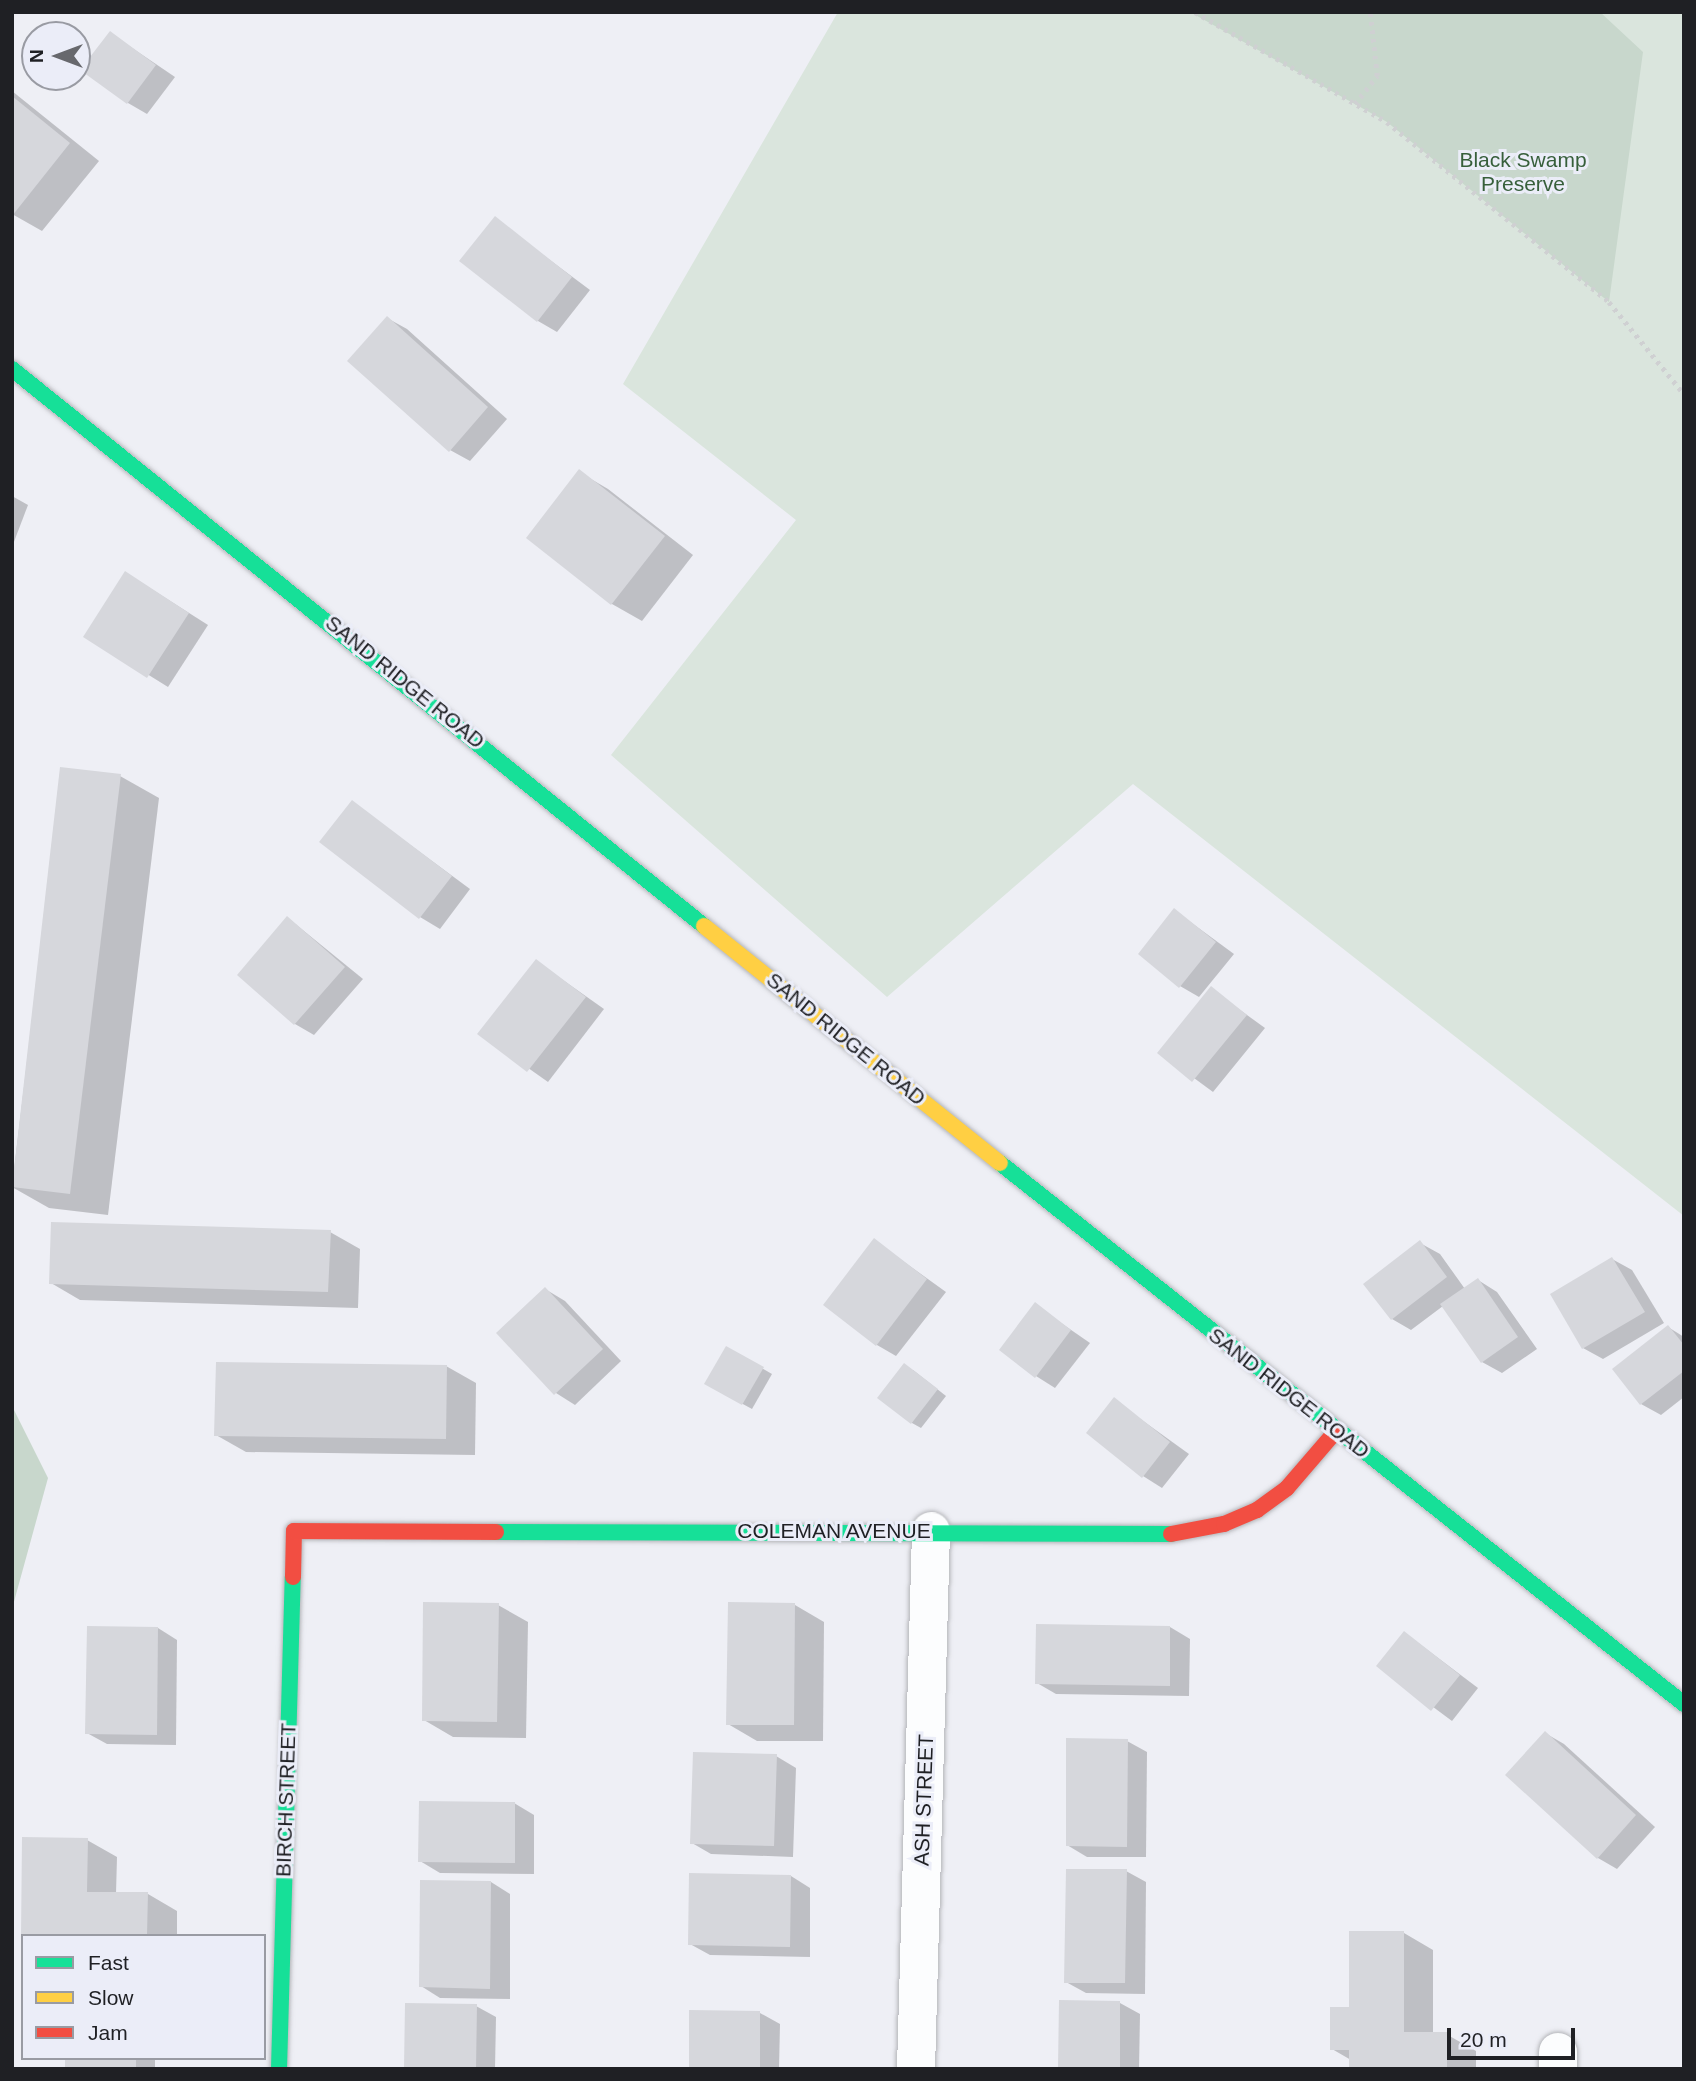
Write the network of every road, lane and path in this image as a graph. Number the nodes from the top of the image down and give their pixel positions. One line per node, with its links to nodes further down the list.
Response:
1 (1195, 12): 3 (path)
2 (1370, 12): 3 (path)
3 (1355, 104): 5 (path)
4 (12, 369): 6 (street, SAND RIDGE ROAD)
5 (1684, 394)
6 (1336, 1431): 8 (street, COLEMAN AVENUE); 9 (street, SAND RIDGE ROAD)
7 (293, 1531): 8 (street, COLEMAN AVENUE); 10 (street, BIRCH STREET)
8 (931, 1531): 11 (street, ASH STREET)
9 (1684, 1704)
10 (279, 2069)
11 (916, 2069)

